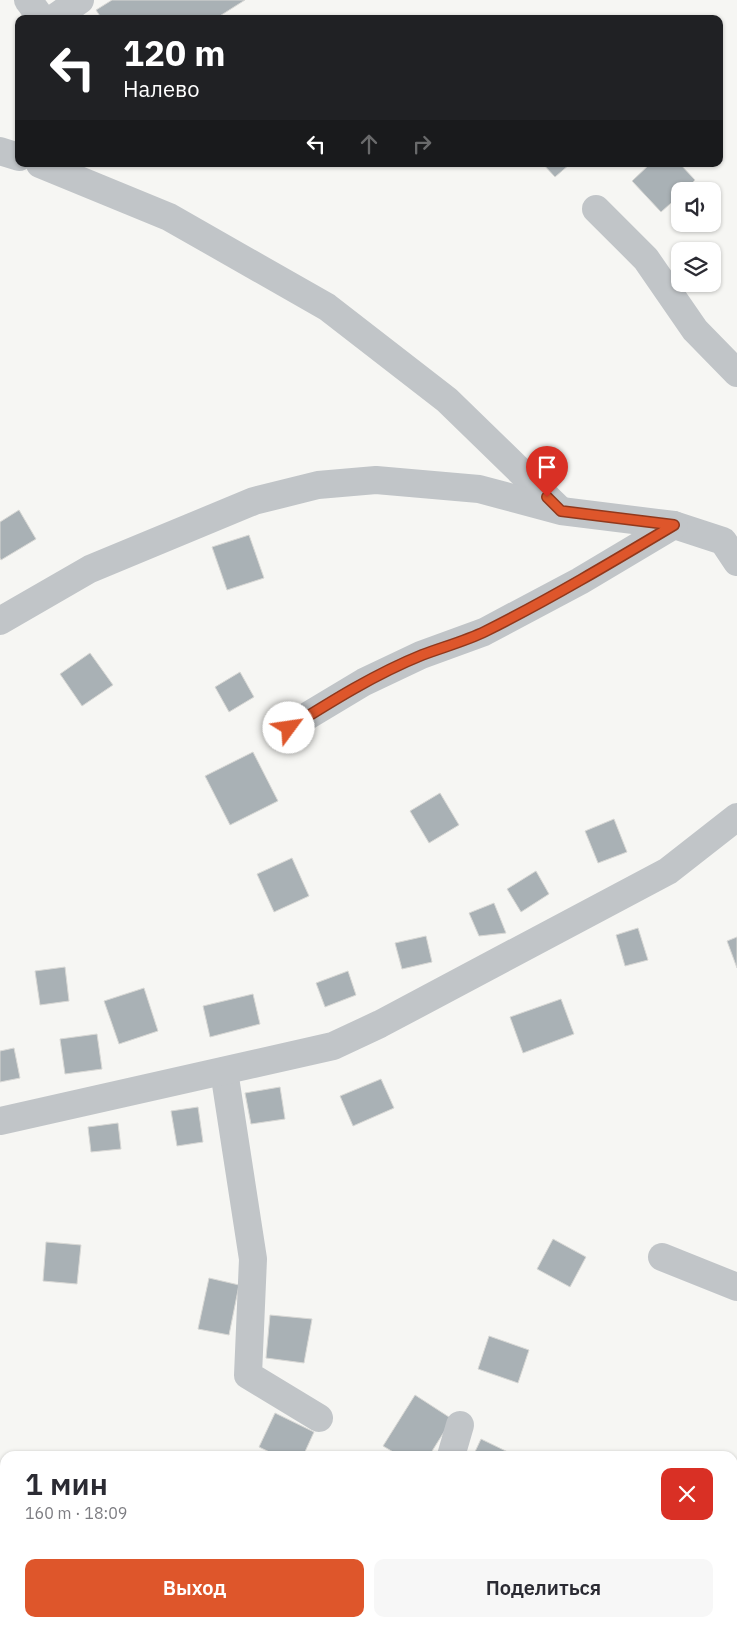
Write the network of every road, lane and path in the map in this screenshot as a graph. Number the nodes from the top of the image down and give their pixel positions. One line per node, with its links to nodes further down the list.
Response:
1 (28, 0): 3 (street)
2 (80, 0): 4 (street)
3 (39, 15)
4 (59, 15)
5 (0, 151): 6 (street)
6 (15, 156)
7 (47, 167): 10 (street)
8 (596, 209): 9 (street)
9 (737, 373)
10 (561, 511): 11 (street); 13 (street)
11 (674, 525): 12 (street); 14 (street)
12 (737, 562)
13 (0, 621)
14 (289, 728)
15 (737, 817): 16 (street)
16 (224, 1071): 17 (street); 20 (street)
17 (0, 1122)
18 (662, 1257): 19 (street)
19 (737, 1287)
20 (319, 1418)
21 (460, 1425): 22 (street)
22 (452, 1451)

